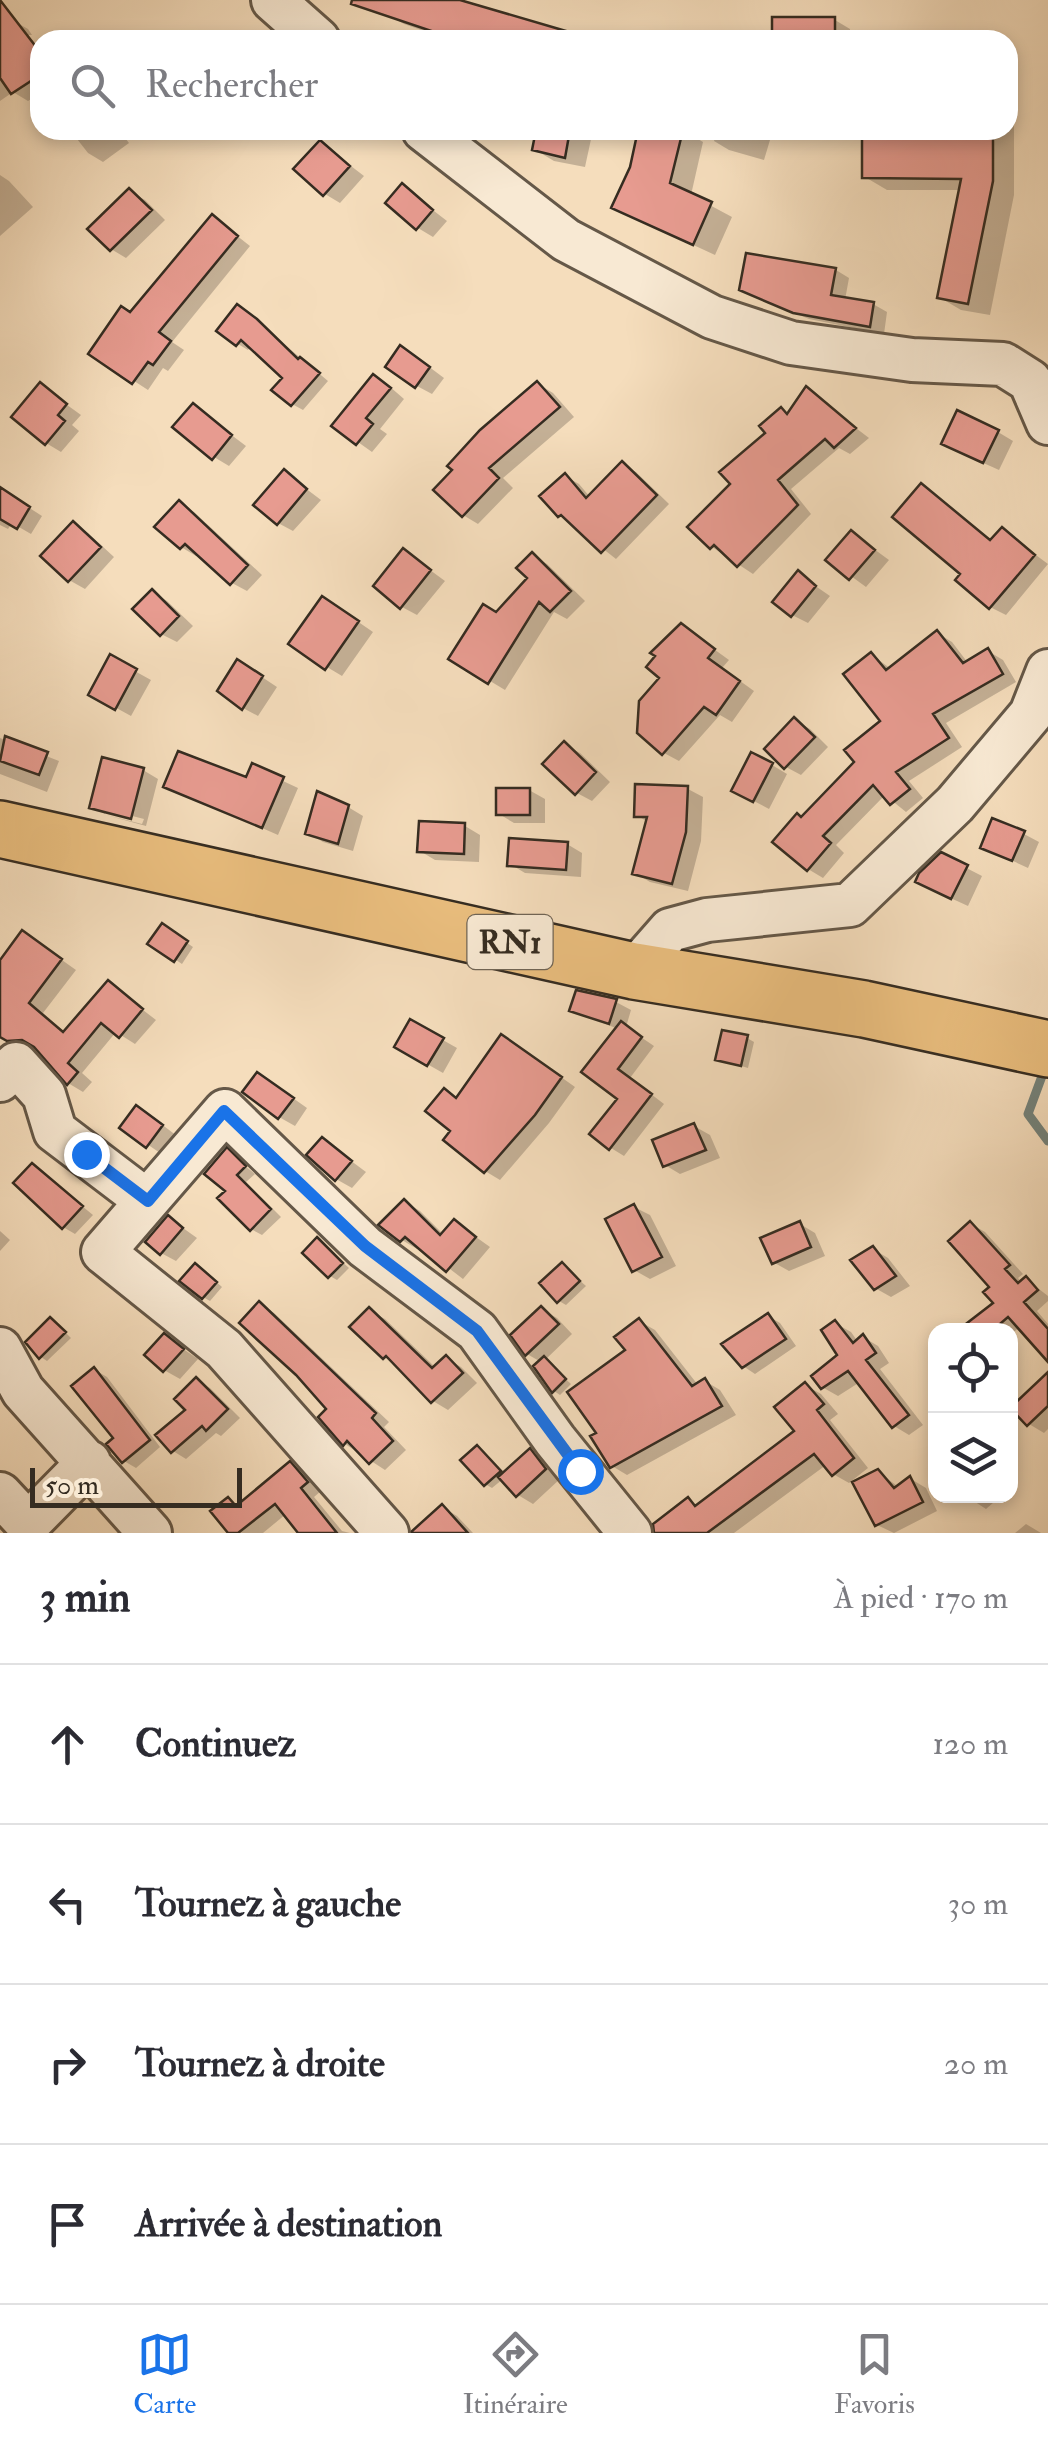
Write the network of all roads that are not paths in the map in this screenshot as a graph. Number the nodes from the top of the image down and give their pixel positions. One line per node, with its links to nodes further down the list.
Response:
1 (273, 0): 2 (street)
2 (307, 30)
3 (437, 140): 4 (street)
4 (1048, 423)
5 (1048, 671): 7 (street)
6 (0, 829): 7 (highway, RN1)
7 (634, 970): 8 (highway, RN1)
8 (1035, 1046)
9 (0, 1080): 10 (street)
10 (148, 1201): 15 (street); 16 (street)
11 (0, 1349): 12 (street)
12 (89, 1462): 13 (street); 14 (street)
13 (0, 1494)
14 (150, 1533)
15 (387, 1533)
16 (630, 1533)

